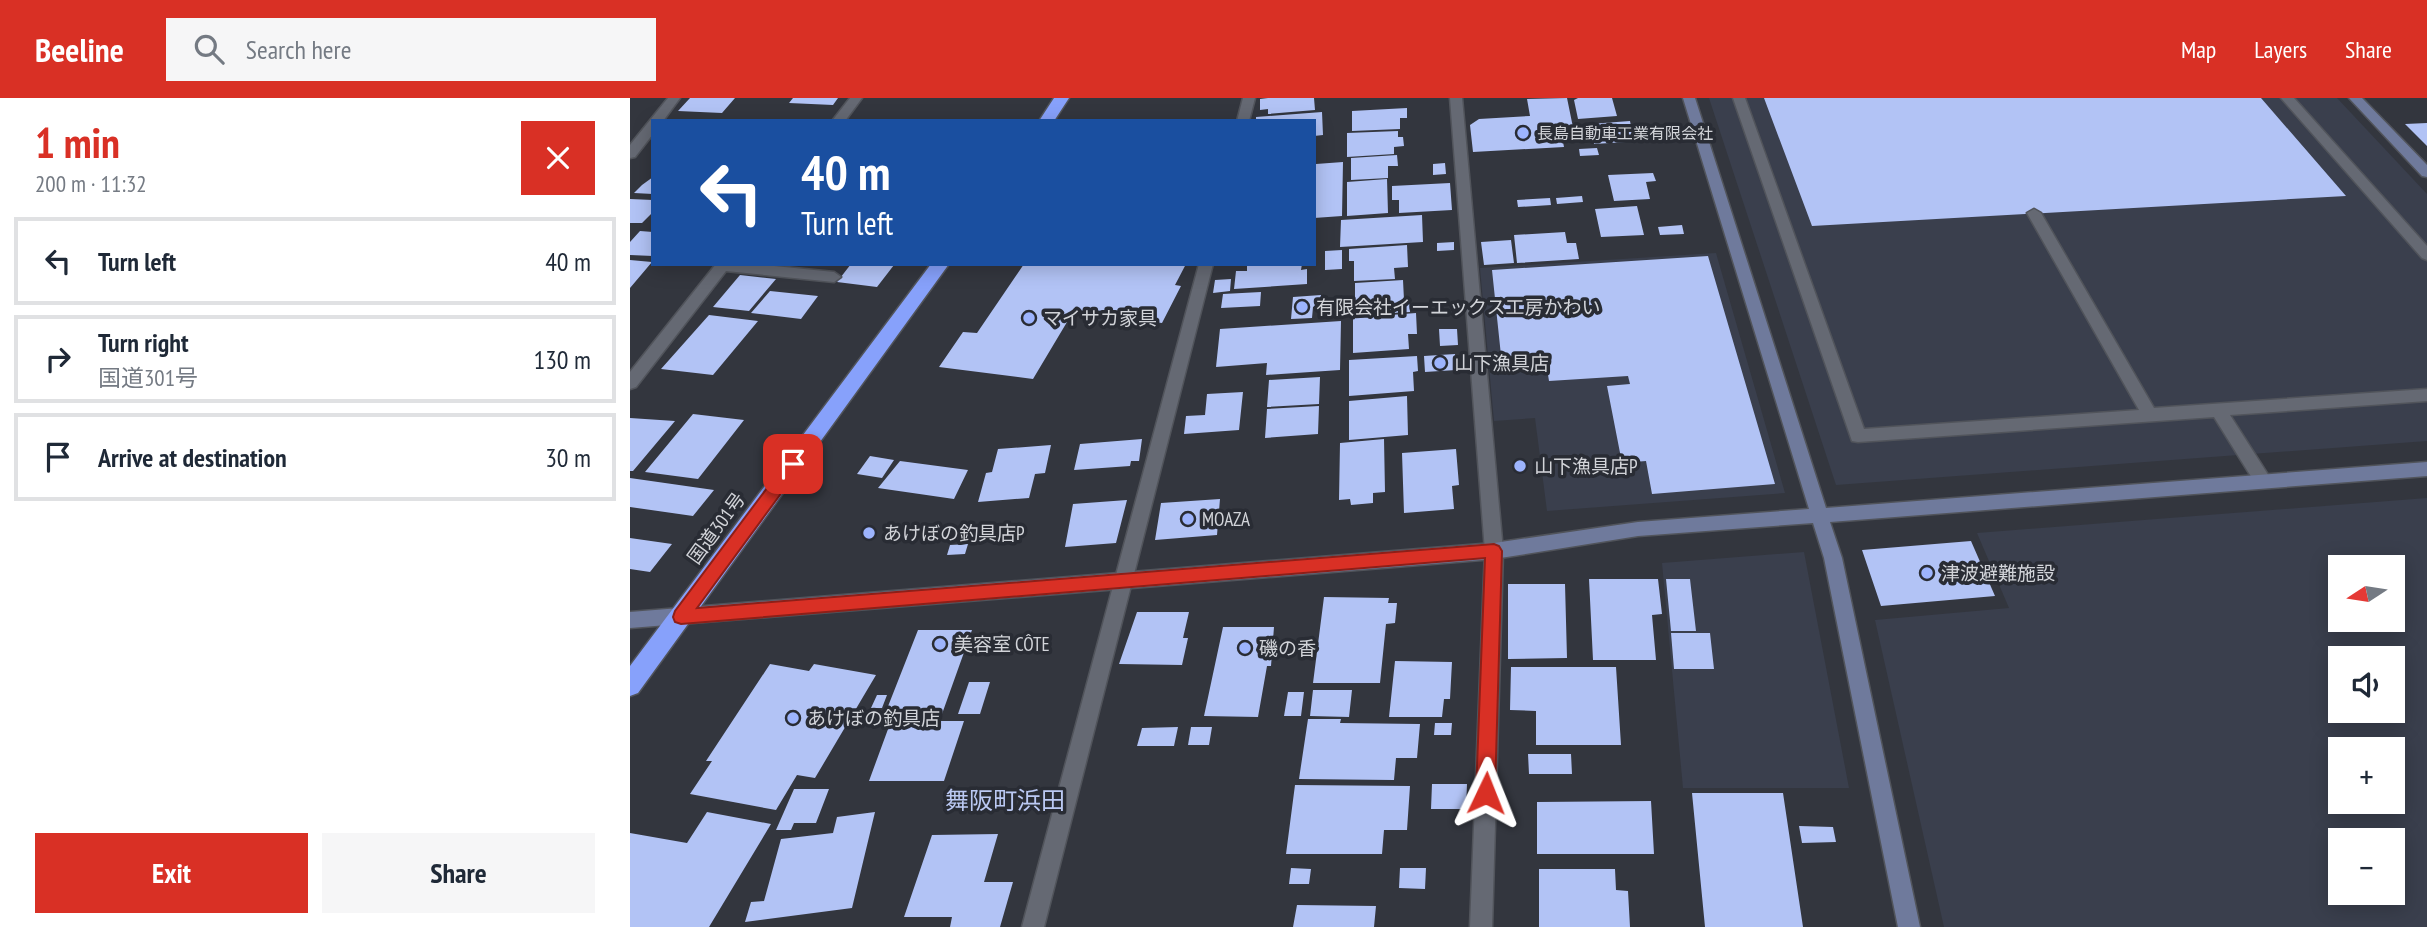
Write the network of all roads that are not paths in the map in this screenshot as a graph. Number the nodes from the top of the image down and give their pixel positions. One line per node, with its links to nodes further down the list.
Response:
1 (674, 98): 10 (street)
2 (856, 98): 11 (street)
3 (1062, 98): 12 (highway)
4 (1249, 98): 13 (street)
5 (1456, 98): 31 (street)
6 (1689, 98): 30 (street)
7 (1739, 98): 27 (street)
8 (2287, 98): 18 (street)
9 (2355, 98): 16 (street)
10 (658, 119)
11 (840, 119)
12 (1047, 119)
13 (1244, 119)
14 (651, 128): 15 (street)
15 (630, 154)
16 (2427, 173)
17 (2034, 214): 27 (street)
18 (2427, 255)
19 (722, 266): 24 (street)
20 (732, 266): 23 (street)
21 (939, 266): 33 (highway, 国道301号)
22 (1205, 266): 32 (street)
23 (834, 277)
24 (630, 383)
25 (2427, 395): 26 (street)
26 (2218, 410): 27 (street); 29 (street)
27 (2150, 415)
28 (2427, 469): 29 (street)
29 (2263, 481): 30 (street)
30 (1819, 515): 31 (street); 38 (street)
31 (1494, 551): 32 (street); 37 (street)
32 (1124, 581): 33 (street); 36 (street)
33 (681, 617): 34 (street); 35 (highway, 国道301号)
34 (630, 620)
35 (630, 685)
36 (1032, 927)
37 (1481, 927)
38 (1909, 927)

